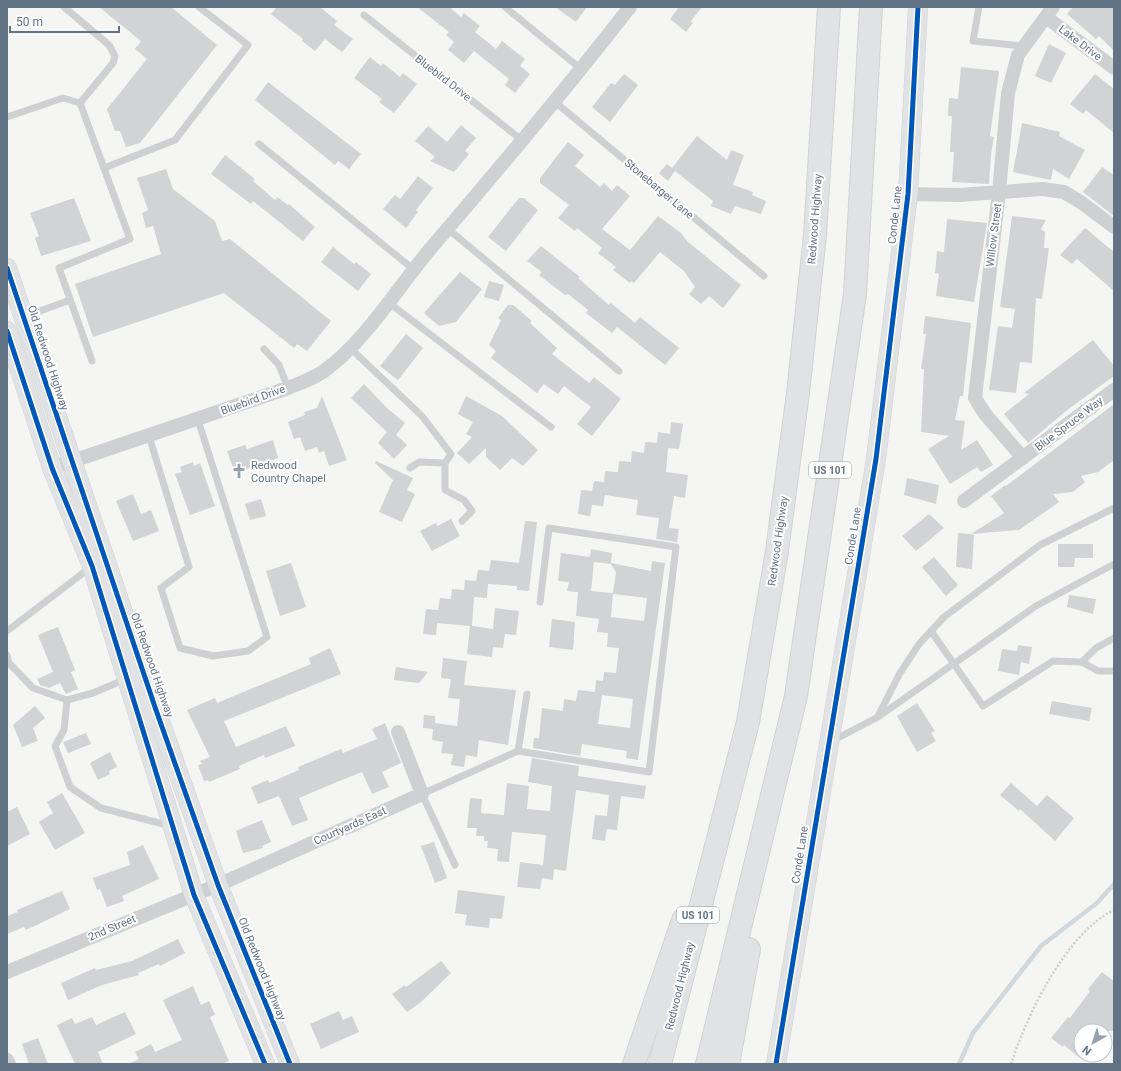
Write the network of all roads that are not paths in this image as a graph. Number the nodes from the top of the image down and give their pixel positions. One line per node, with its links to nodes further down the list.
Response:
1 (64, 7): 15 (lane)
2 (199, 7): 19 (lane)
3 (505, 7): 13 (lane)
4 (630, 7): 13 (street, Bluebird Drive)
5 (829, 7): 66 (highway, Redwood Highway / US 101)
6 (871, 7): 67 (highway, US 101)
7 (918, 7): 21 (main road, Conde Lane)
8 (979, 7): 11 (lane)
9 (1050, 12): 11 (street, Willow Street); 12 (street, Lake Drive)
10 (364, 15): 17 (lane, Bluebird Drive)
11 (1024, 46): 20 (street, Willow Street)
12 (1114, 68)
13 (581, 69): 14 (street, Bluebird Drive)
14 (555, 102): 17 (street, Bluebird Drive); 26 (lane, Stonebarger Lane)
15 (80, 103): 16 (lane); 19 (lane)
16 (7, 117)
17 (523, 141): 23 (street, Bluebird Drive)
18 (259, 144): 25 (lane)
19 (104, 168): 27 (lane)
20 (999, 192): 21 (street); 22 (street); 41 (street, Willow Street)
21 (908, 194): 64 (main road, Conde Lane)
22 (1114, 227)
23 (448, 229): 25 (street, Bluebird Drive); 35 (lane)
24 (7, 268): 29 (main road, Old Redwood Highway)
25 (413, 269): 28 (street, Bluebird Drive)
26 (764, 276)
27 (70, 300): 29 (lane); 34 (lane)
28 (388, 302): 32 (street, Bluebird Drive); 39 (lane)
29 (24, 318): 42 (main road, Old Redwood Highway)
30 (7, 331): 33 (main road)
31 (264, 348): 36 (lane)
32 (350, 348): 36 (street, Bluebird Drive); 43 (lane)
33 (11, 358): 44 (main road)
34 (92, 361)
35 (619, 371)
36 (288, 388): 38 (street, Bluebird Drive)
37 (1114, 390): 41 (street, Blue Spruce Way)
38 (198, 420): 40 (street, Bluebird Drive); 40 (lane)
39 (551, 426)
40 (149, 436): 42 (street, Bluebird Drive)
41 (1023, 458): 46 (street, Blue Spruce Way)
42 (72, 462): 44 (street, Bluebird Drive); 71 (main road, Old Redwood Highway)
43 (445, 463): 45 (lane); 48 (lane)
44 (52, 468): 50 (main road)
45 (410, 468)
46 (964, 501)
47 (1114, 508): 53 (lane)
48 (462, 521)
49 (1114, 564): 57 (lane)
50 (92, 566): 52 (lane); 59 (main road)
51 (540, 602): 65 (lane)
52 (7, 631)
53 (931, 632): 57 (lane); 62 (lane)
54 (1114, 638): 56 (lane)
55 (7, 655): 61 (lane)
56 (1082, 662): 57 (lane); 58 (lane)
57 (952, 664): 62 (lane)
58 (1114, 670)
59 (127, 679): 61 (lane); 69 (main road)
60 (527, 694): 65 (lane)
61 (67, 700): 69 (lane)
62 (878, 717): 64 (lane)
63 (398, 732): 68 (street)
64 (828, 743): 82 (main road, Conde Lane)
65 (518, 751): 68 (lane)
66 (736, 765): 78 (highway); 79 (highway, Redwood Highway / US 101)
67 (779, 770): 80 (highway, US 101); 81 (highway)
68 (422, 794): 70 (lane); 71 (street, Courtyards East)
69 (173, 827): 72 (main road)
70 (455, 866)
71 (218, 885): 72 (street, 2nd Street); 77 (main road, Old Redwood Highway)
72 (194, 895): 73 (street, 2nd Street); 76 (main road)
73 (7, 972)
74 (7, 1060): 75 (street)
75 (9, 1064)
76 (265, 1064)
77 (290, 1064)
78 (634, 1064)
79 (660, 1064)
80 (707, 1064)
81 (728, 1064)
82 (776, 1064)

